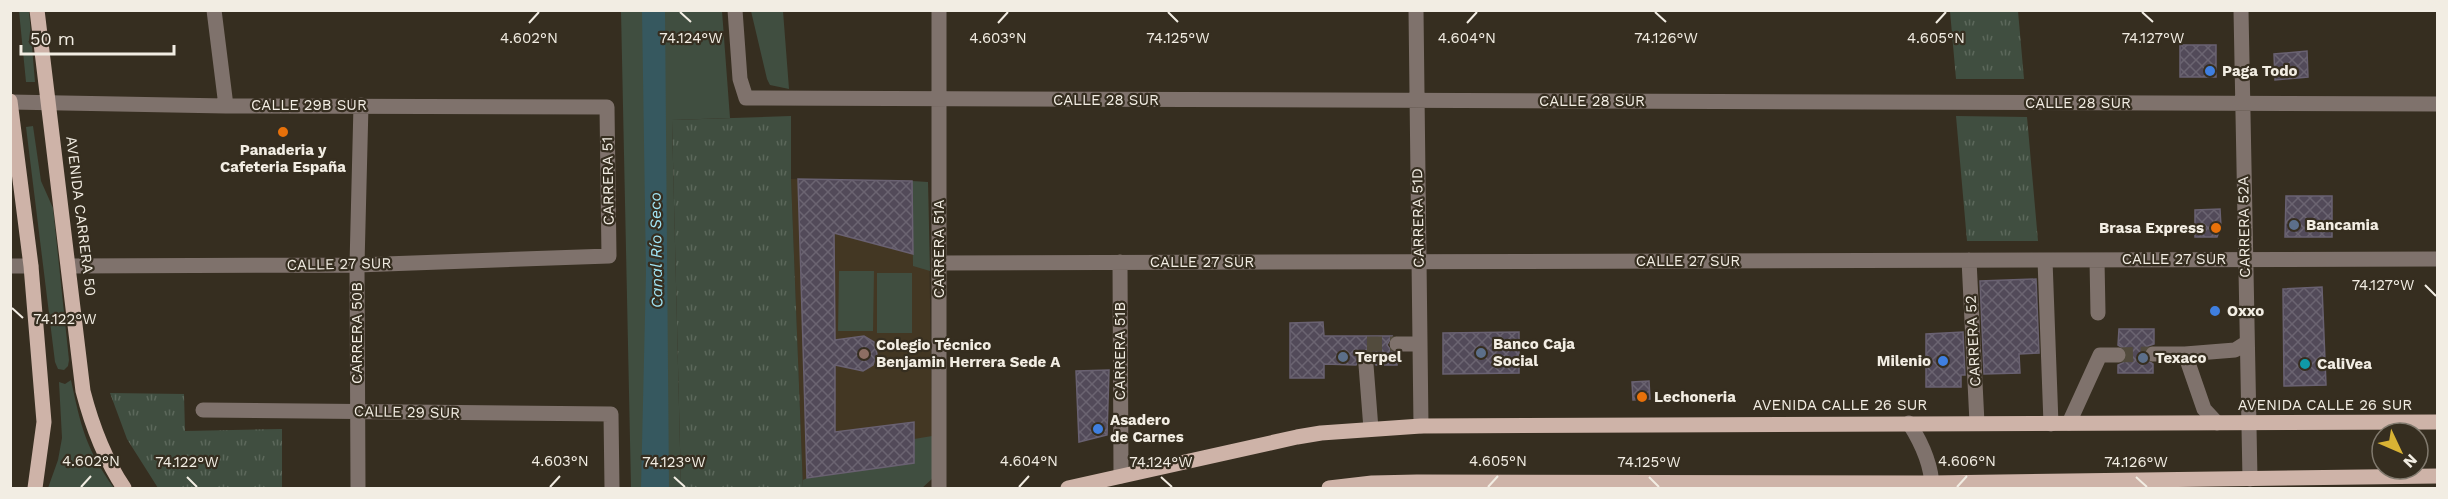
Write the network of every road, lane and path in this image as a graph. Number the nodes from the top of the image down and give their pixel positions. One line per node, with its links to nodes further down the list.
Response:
1 (38, 10): 11 (main road, AVENIDA CARRERA 50)
2 (214, 10): 14 (street)
3 (735, 10): 7 (street, CALLE 28 SUR)
4 (939, 10): 7 (street, CARRERA 51A)
5 (1416, 10): 8 (street, CARRERA 51D)
6 (2241, 10): 10 (street, CARRERA 52A)
7 (939, 99): 8 (street, CALLE 28 SUR); 24 (street, CARRERA 51A)
8 (1416, 100): 10 (street, CALLE 28 SUR); 23 (street, CARRERA 51D)
9 (11, 102): 11 (street, CALLE 29B SUR); 27 (main road)
10 (2241, 103): 12 (street, CALLE 28 SUR); 17 (street, CARRERA 52A)
11 (48, 104): 14 (street, CALLE 29B SUR); 28 (main road, AVENIDA CARRERA 50)
12 (2438, 104)
13 (361, 105): 14 (street, CALLE 29B SUR); 15 (street, CALLE 29B SUR); 25 (street, CARRERA 50B)
14 (226, 106)
15 (607, 106): 16 (street, CARRERA 51)
16 (609, 256): 25 (street, CALLE 27 SUR)
17 (2245, 259): 18 (street, CALLE 27 SUR); 21 (street, CALLE 27 SUR); 30 (street, CARRERA 52A)
18 (2438, 259)
19 (1969, 260): 20 (street, CALLE 27 SUR); 23 (street, CALLE 27 SUR); 41 (street, CARRERA 52)
20 (2045, 260): 21 (street, CALLE 27 SUR); 45 (street)
21 (2097, 260): 29 (street)
22 (1120, 262): 23 (street, CALLE 27 SUR); 24 (street, CALLE 27 SUR); 48 (street, CARRERA 51B)
23 (1418, 262): 32 (street, CARRERA 51D)
24 (939, 263): 58 (street, CARRERA 51A)
25 (357, 264): 28 (street, CALLE 27 SUR); 38 (street, CARRERA 50B)
26 (10, 266): 27 (street)
27 (31, 266): 54 (main road)
28 (69, 266): 55 (main road, AVENIDA CARRERA 50)
29 (2098, 313)
30 (2246, 343): 34 (street); 44 (street, CARRERA 52A)
31 (1397, 344): 32 (street)
32 (1420, 344): 46 (street, CARRERA 51D)
33 (2153, 354): 34 (street)
34 (2185, 354): 43 (street)
35 (2118, 355): 42 (street)
36 (1366, 365): 47 (street)
37 (203, 410): 38 (street, CALLE 29 SUR)
38 (358, 412): 56 (street, CARRERA 50B); 57 (street, CALLE 29 SUR)
39 (2438, 422): 44 (main road, AVENIDA CALLE 26 SUR)
40 (1909, 423): 41 (main road, AVENIDA CALLE 26 SUR); 46 (main road, AVENIDA CALLE 26 SUR); 53 (street)
41 (1977, 423): 45 (main road, AVENIDA CALLE 26 SUR)
42 (2069, 423): 43 (main road, AVENIDA CALLE 26 SUR); 45 (main road, AVENIDA CALLE 26 SUR)
43 (2217, 423): 44 (main road, AVENIDA CALLE 26 SUR)
44 (2249, 423): 50 (street, CARRERA 52A)
45 (2051, 424)
46 (1421, 426): 47 (main road, AVENIDA CALLE 26 SUR)
47 (1371, 429): 48 (main road, AVENIDA CALLE 26 SUR)
48 (1120, 476): 59 (main road, AVENIDA CALLE 26 SUR)
49 (2438, 476): 50 (main road)
50 (2250, 479): 53 (main road)
51 (1417, 485): 52 (main road); 60 (main road)
52 (1669, 485): 53 (main road)
53 (1932, 486)
54 (35, 489)
55 (124, 489)
56 (358, 489)
57 (612, 489)
58 (939, 489)
59 (1068, 489)
60 (1329, 489)

